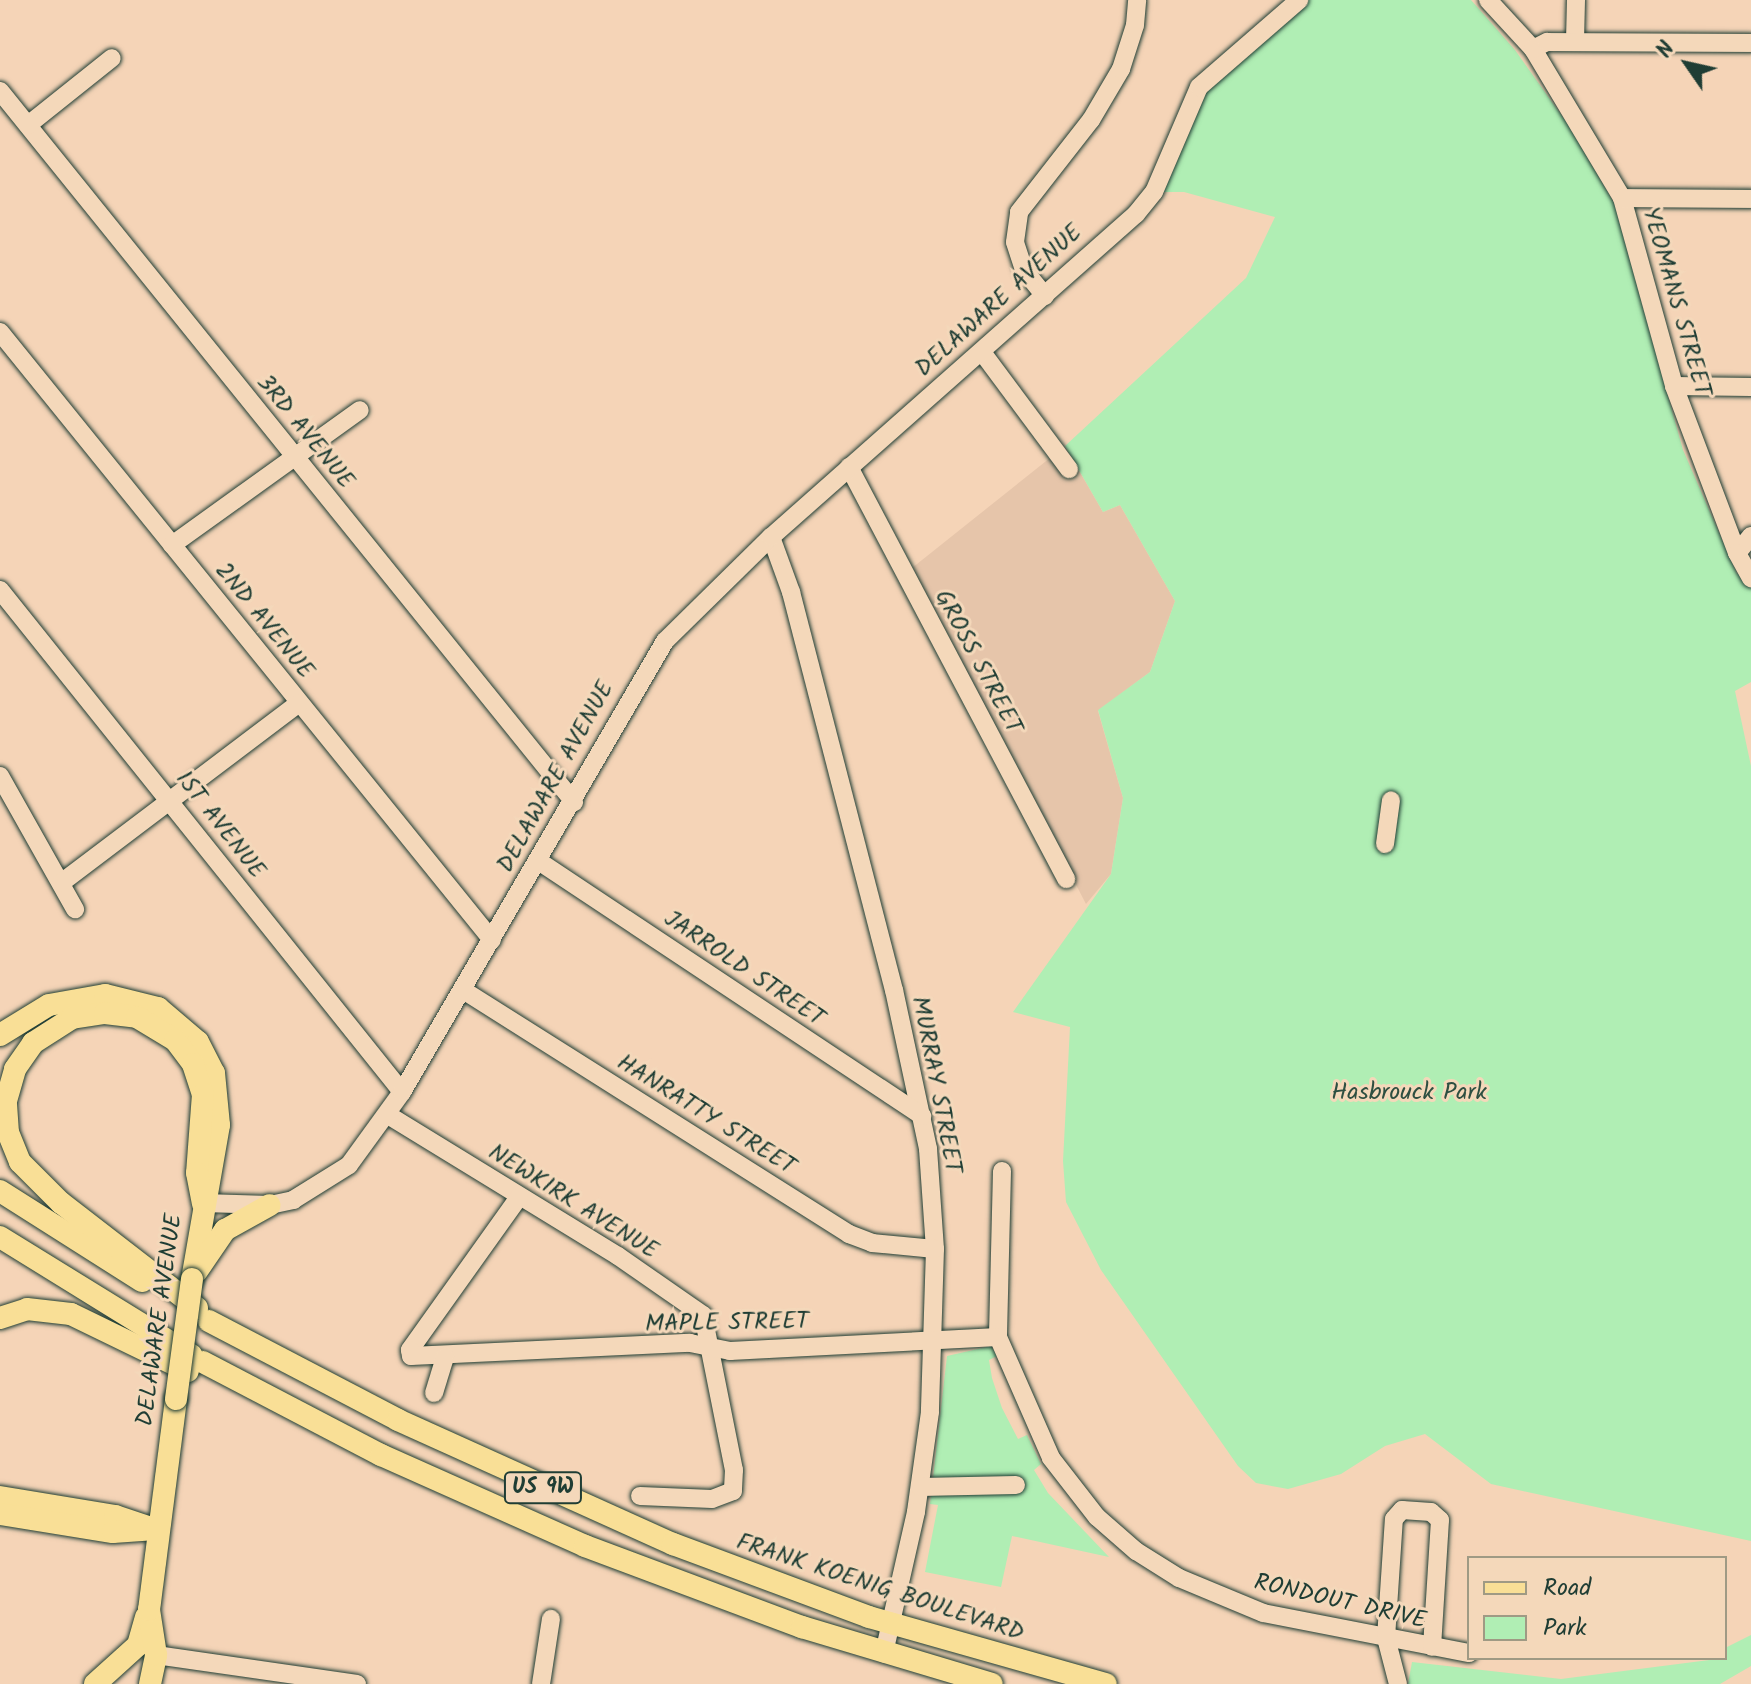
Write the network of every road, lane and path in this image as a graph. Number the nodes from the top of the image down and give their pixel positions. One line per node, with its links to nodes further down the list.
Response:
1 (1137, 0): 13 (street)
2 (1299, 0): 13 (street, DELAWARE AVENUE)
3 (1488, 0): 7 (street, YEOMANS STREET)
4 (1576, 0): 5 (street)
5 (1575, 41): 6 (street); 7 (street)
6 (1751, 43)
7 (1533, 49): 11 (street, YEOMANS STREET)
8 (112, 58): 10 (street)
9 (0, 91): 10 (street, 3RD AVENUE)
10 (28, 125): 19 (street, 3RD AVENUE)
11 (1622, 198): 12 (street); 16 (street, YEOMANS STREET)
12 (1751, 199)
13 (1045, 296): 15 (street, DELAWARE AVENUE)
14 (0, 332): 24 (street, 2ND AVENUE)
15 (982, 352): 20 (street, DELAWARE AVENUE); 21 (street)
16 (1674, 386): 17 (street); 25 (street, YEOMANS STREET)
17 (1751, 387)
18 (360, 410): 19 (street)
19 (295, 458): 24 (street); 32 (street, 3RD AVENUE)
20 (849, 467): 23 (street, DELAWARE AVENUE); 35 (street, GROSS STREET)
21 (1069, 469)
22 (1751, 536): 25 (street)
23 (771, 537): 32 (street, DELAWARE AVENUE); 43 (street, MURRAY STREET)
24 (172, 545): 28 (street, 2ND AVENUE)
25 (1737, 553): 26 (street, YEOMANS STREET)
26 (1751, 578)
27 (0, 590): 30 (street, 1ST AVENUE)
28 (299, 703): 30 (street); 38 (street, 2ND AVENUE)
29 (0, 776): 36 (street)
30 (170, 800): 36 (street); 41 (street, 1ST AVENUE)
31 (1391, 800): 33 (street)
32 (574, 802): 34 (street, DELAWARE AVENUE)
33 (1385, 844)
34 (540, 862): 38 (street, DELAWARE AVENUE); 43 (street, JARROLD STREET)
35 (1066, 879)
36 (61, 883): 37 (street)
37 (75, 909)
38 (492, 940): 39 (street, DELAWARE AVENUE)
39 (463, 990): 41 (street, DELAWARE AVENUE); 50 (street, HANRATTY STREET)
40 (0, 1035): 47 (main road)
41 (402, 1092): 42 (street, DELAWARE AVENUE)
42 (388, 1115): 46 (street, NEWKIRK AVENUE); 48 (street, DELAWARE AVENUE)
43 (922, 1116): 50 (street, MURRAY STREET)
44 (1002, 1171): 54 (street, RONDOUT DRIVE)
45 (0, 1191): 53 (main road, FRANK KOENIG BOULEVARD / US 9W)
46 (519, 1197): 56 (street, NEWKIRK AVENUE); 57 (street, MAPLE STREET)
47 (203, 1203): 48 (street, DELAWARE AVENUE); 51 (main road, DELAWARE AVENUE); 53 (main road)
48 (270, 1205): 51 (main road)
49 (0, 1237): 58 (main road, US 9W)
50 (935, 1249): 55 (street, MURRAY STREET)
51 (192, 1279): 65 (main road, DELAWARE AVENUE, bridge)
52 (0, 1318): 58 (main road)
53 (209, 1319): 68 (main road, FRANK KOENIG BOULEVARD / US 9W)
54 (998, 1337): 55 (street); 69 (street, RONDOUT DRIVE)
55 (934, 1340): 56 (street, MAPLE STREET); 61 (street, MURRAY STREET)
56 (712, 1348): 57 (street, MAPLE STREET); 62 (street, NEWKIRK AVENUE)
57 (445, 1357): 59 (street)
58 (196, 1367): 71 (main road, US 9W)
59 (434, 1393)
60 (1016, 1485): 61 (street)
61 (920, 1487): 68 (street, MURRAY STREET)
62 (640, 1496)
63 (0, 1497): 65 (main road)
64 (0, 1514): 65 (main road)
65 (157, 1530): 66 (main road, DELAWARE AVENUE)
66 (149, 1610): 73 (main road, DELAWARE AVENUE); 75 (main road)
67 (551, 1619): 78 (street)
68 (893, 1621): 71 (street, MURRAY STREET); 80 (main road, FRANK KOENIG BOULEVARD / US 9W)
69 (1386, 1638): 70 (street, RONDOUT DRIVE); 70 (street); 81 (street)
70 (1432, 1647): 72 (street, RONDOUT DRIVE)
71 (884, 1653): 79 (main road, US 9W)
72 (1467, 1653)
73 (156, 1655): 74 (street); 76 (main road, DELAWARE AVENUE)
74 (330, 1682): 77 (street)
75 (95, 1684)
76 (150, 1684)
77 (357, 1684)
78 (541, 1684)
79 (992, 1684)
80 (1106, 1684)
81 (1398, 1684)

